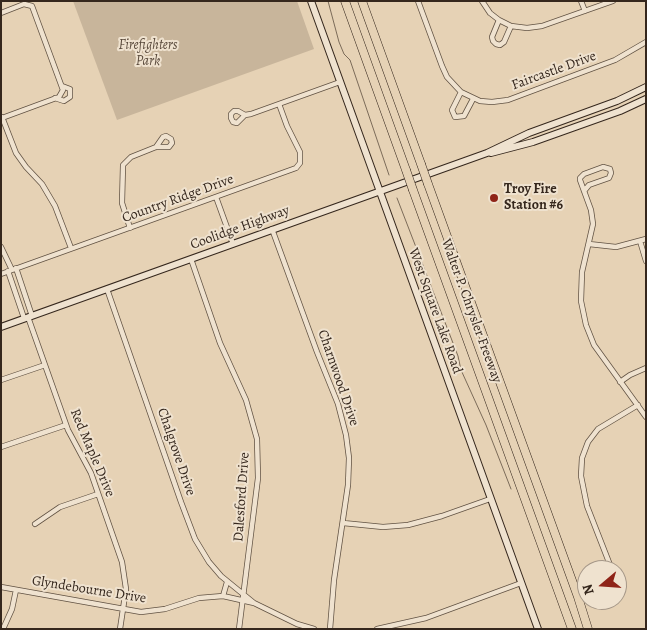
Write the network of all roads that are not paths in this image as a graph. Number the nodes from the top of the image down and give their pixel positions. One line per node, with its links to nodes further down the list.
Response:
1 (310, 1): 13 (main road, West Square Lake Road)
2 (345, 1): 72 (highway, Walter P. Chrysler Freeway, bridge)
3 (362, 1): 73 (highway, Walter P. Chrysler Freeway, bridge)
4 (418, 1): 16 (street, Faircastle Drive)
5 (482, 1): 10 (street)
6 (581, 1): 8 (street)
7 (613, 1): 8 (street)
8 (585, 11): 11 (street)
9 (1, 13): 14 (street)
10 (499, 20): 11 (street); 11 (street)
11 (511, 26)
12 (646, 42): 18 (street, Faircastle Drive)
13 (340, 82): 20 (street); 26 (main road, West Square Lake Road)
14 (62, 86): 17 (street); 17 (street)
15 (646, 87): 24 (main road, Coolidge Highway)
16 (461, 92): 18 (street, Faircastle Drive); 18 (street)
17 (55, 98): 22 (street)
18 (473, 99)
19 (646, 99): 24 (main road, Coolidge Highway)
20 (279, 104): 21 (street); 27 (street, Country Ridge Drive)
21 (245, 115)
22 (2, 117): 35 (street)
23 (156, 147): 28 (street)
24 (487, 153): 26 (main road, Coolidge Highway)
25 (584, 191): 25 (street); 33 (street)
26 (379, 192): 29 (main road, Coolidge Highway); 52 (main road, West Square Lake Road)
27 (216, 197): 28 (street, Country Ridge Drive); 32 (street)
28 (130, 228): 35 (street, Country Ridge Drive)
29 (272, 229): 32 (main road, Coolidge Highway); 53 (street, Charnwood Drive)
30 (646, 239): 31 (street)
31 (640, 241): 33 (street); 37 (street)
32 (233, 244): 36 (main road, Coolidge Highway)
33 (589, 244): 46 (street)
34 (1, 247): 38 (street)
35 (71, 248): 38 (street, Country Ridge Drive)
36 (191, 259): 40 (main road, Coolidge Highway); 60 (street, Dalesford Drive)
37 (646, 260)
38 (12, 270): 39 (street, Country Ridge Drive); 41 (street); 41 (street)
39 (1, 274)
40 (107, 289): 41 (main road, Coolidge Highway); 56 (street, Chalgrove Drive)
41 (28, 317): 42 (main road, Coolidge Highway); 43 (street, Red Maple Drive)
42 (1, 327)
43 (45, 365): 45 (street); 49 (street, Red Maple Drive)
44 (646, 368): 46 (street)
45 (1, 380)
46 (620, 382): 47 (street)
47 (638, 405): 48 (street); 55 (street)
48 (646, 418)
49 (66, 425): 50 (street); 51 (street, Red Maple Drive)
50 (1, 447)
51 (98, 494): 54 (street); 64 (street, Red Maple Drive)
52 (490, 499): 53 (street); 57 (main road, West Square Lake Road)
53 (343, 523): 69 (street, Charnwood Drive)
54 (35, 524)
55 (608, 560)
56 (227, 582): 60 (street, Chalgrove Drive); 61 (street)
57 (521, 583): 70 (street); 71 (main road, West Square Lake Road)
58 (1, 587): 59 (street, Glyndebourne Drive)
59 (16, 590): 64 (street, Glyndebourne Drive); 65 (street)
60 (244, 593): 62 (street, Dalesford Drive); 63 (street, Chalgrove Drive)
61 (223, 596): 62 (street, Glyndebourne Drive); 64 (street, Glyndebourne Drive)
62 (243, 601): 63 (street, Glyndebourne Drive); 67 (street, Dalesford Drive)
63 (254, 602): 68 (street, Glyndebourne Drive)
64 (124, 610): 66 (street, Red Maple Drive)
65 (3, 629)
66 (120, 629)
67 (239, 629)
68 (314, 629)
69 (330, 629)
70 (377, 629)
71 (538, 629)
72 (572, 629)
73 (588, 629)

